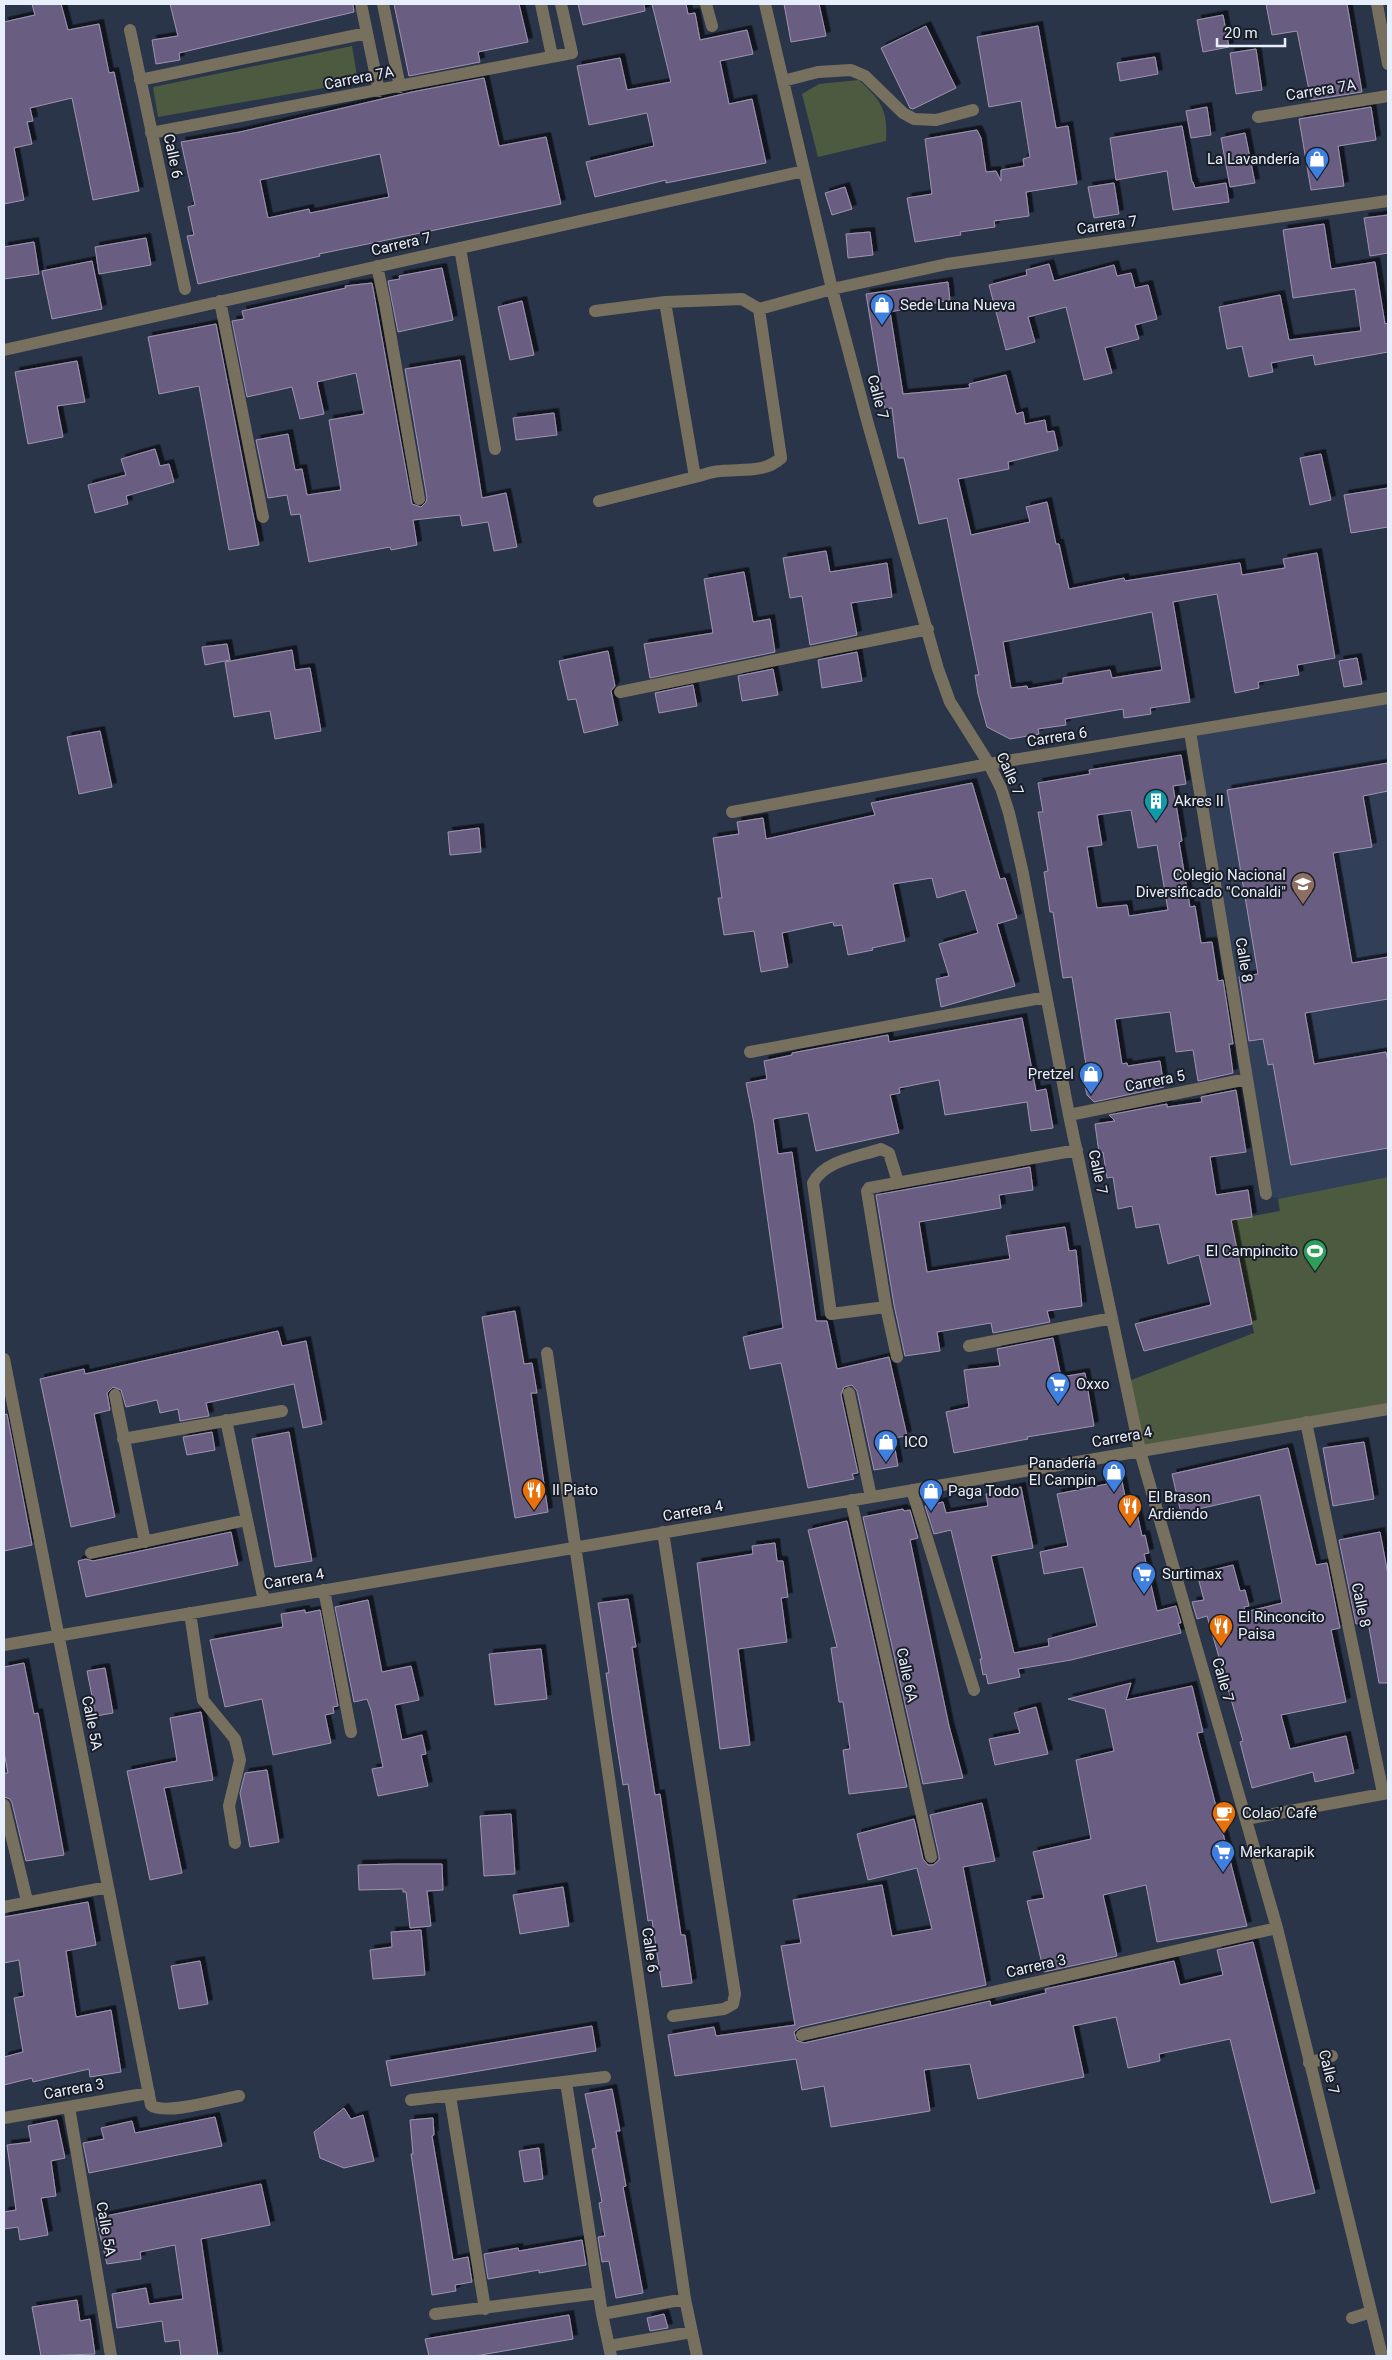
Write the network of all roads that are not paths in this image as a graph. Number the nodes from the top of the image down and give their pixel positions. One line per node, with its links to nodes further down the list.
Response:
1 (361, 4): 10 (street)
2 (383, 4): 15 (street)
3 (541, 4): 11 (street)
4 (561, 4): 11 (street, Carrera 7A)
5 (706, 4): 8 (street)
6 (765, 4): 14 (street, Calle 7)
7 (1378, 4): 12 (street)
8 (712, 26)
9 (130, 30): 13 (street, Calle 6)
10 (367, 33): 13 (street); 16 (street)
11 (552, 56): 15 (street, Carrera 7A)
12 (1388, 64)
13 (140, 80): 20 (street, Calle 6)
14 (783, 81): 18 (street); 21 (street, Calle 7)
15 (400, 87): 16 (street, Carrera 7A)
16 (379, 91): 20 (street, Carrera 7A)
17 (1388, 96): 19 (street, Carrera 7A)
18 (973, 110)
19 (1258, 117)
20 (151, 133): 26 (street, Calle 6)
21 (804, 171): 23 (street, Carrera 7); 25 (street, Calle 7)
22 (1388, 201): 25 (street, Carrera 7)
23 (460, 248): 24 (street, Carrera 7); 32 (street)
24 (377, 266): 27 (street, Carrera 7); 34 (street)
25 (832, 288): 29 (street, Carrera 7); 37 (street, Calle 7)
26 (186, 289)
27 (220, 301): 31 (street, Carrera 7); 36 (street)
28 (665, 302): 29 (street); 30 (street); 33 (street)
29 (759, 309): 33 (street)
30 (595, 311)
31 (4, 350)
32 (495, 449)
33 (695, 477): 35 (street)
34 (419, 499)
35 (599, 501)
36 (264, 517)
37 (928, 629): 38 (street); 41 (street, Calle 7)
38 (620, 692)
39 (1388, 698): 40 (street, Carrera 6)
40 (1190, 732): 41 (street, Carrera 6); 45 (street, Calle 8)
41 (989, 764): 42 (street, Carrera 6); 43 (street, Calle 7)
42 (732, 812)
43 (1046, 996): 44 (street); 46 (street, Calle 7)
44 (750, 1052)
45 (1247, 1079): 46 (street, Carrera 5); 49 (street, Calle 8)
46 (1069, 1115): 47 (street, Calle 7)
47 (1077, 1150): 48 (street); 51 (street, Calle 7)
48 (898, 1182): 50 (street); 50 (street)
49 (1266, 1194)
50 (886, 1307): 54 (street)
51 (1112, 1318): 52 (street); 63 (street, Calle 7)
52 (969, 1346)
53 (547, 1354): 70 (street, Calle 6)
54 (897, 1357)
55 (4, 1359): 75 (street, Calle 5A)
56 (849, 1393): 65 (street)
57 (115, 1395): 62 (street)
58 (1388, 1409): 61 (street, Carrera 4)
59 (282, 1412): 60 (street)
60 (226, 1420): 62 (street); 67 (street)
61 (1306, 1422): 63 (street, Carrera 4); 79 (street, Calle 8)
62 (123, 1439): 69 (street)
63 (1140, 1450): 64 (street, Carrera 4); 81 (street, Calle 7)
64 (912, 1490): 65 (street, Carrera 4); 77 (street)
65 (871, 1497): 66 (street, Carrera 4)
66 (852, 1500): 68 (street, Carrera 4); 83 (street, Calle 6A)
67 (247, 1520): 69 (street); 73 (street)
68 (663, 1532): 70 (street, Carrera 4); 88 (street)
69 (145, 1542): 71 (street)
70 (575, 1547): 72 (street, Carrera 4); 101 (street, Calle 6)
71 (91, 1553)
72 (324, 1590): 73 (street, Carrera 4); 78 (street)
73 (264, 1601): 74 (street, Carrera 4)
74 (190, 1613): 75 (street, Carrera 4); 82 (street)
75 (59, 1636): 76 (street, Carrera 4); 84 (street, Calle 5A)
76 (4, 1645)
77 (974, 1690)
78 (351, 1732)
79 (1386, 1793): 81 (street)
80 (4, 1805): 85 (street)
81 (1246, 1819): 87 (street, Calle 7)
82 (235, 1843)
83 (930, 1857)
84 (108, 1887): 85 (street); 94 (street, Calle 5A)
85 (27, 1901): 86 (street)
86 (4, 1907)
87 (1278, 1928): 89 (street, Carrera 3); 91 (street, Calle 7)
88 (673, 2016)
89 (802, 2035)
90 (1332, 2056): 91 (street)
91 (1310, 2063): 103 (street, Calle 7)
92 (605, 2077): 93 (street)
93 (566, 2082): 96 (street); 100 (street)
94 (149, 2093): 95 (street); 98 (street, Carrera 3)
95 (239, 2096)
96 (450, 2096): 97 (street); 102 (street)
97 (410, 2100)
98 (69, 2107): 99 (street, Carrera 3); 109 (street, Calle 5A)
99 (4, 2118)
100 (599, 2293): 102 (street); 105 (street)
101 (685, 2299): 105 (street); 107 (street, Calle 6)
102 (485, 2309): 104 (street)
103 (1371, 2312): 106 (street); 111 (street, Calle 7)
104 (435, 2314)
105 (602, 2314): 108 (street)
106 (1352, 2318)
107 (692, 2332): 108 (street); 110 (street, Calle 6)
108 (610, 2351)
109 (111, 2356)
110 (697, 2356)
111 (1382, 2356)

